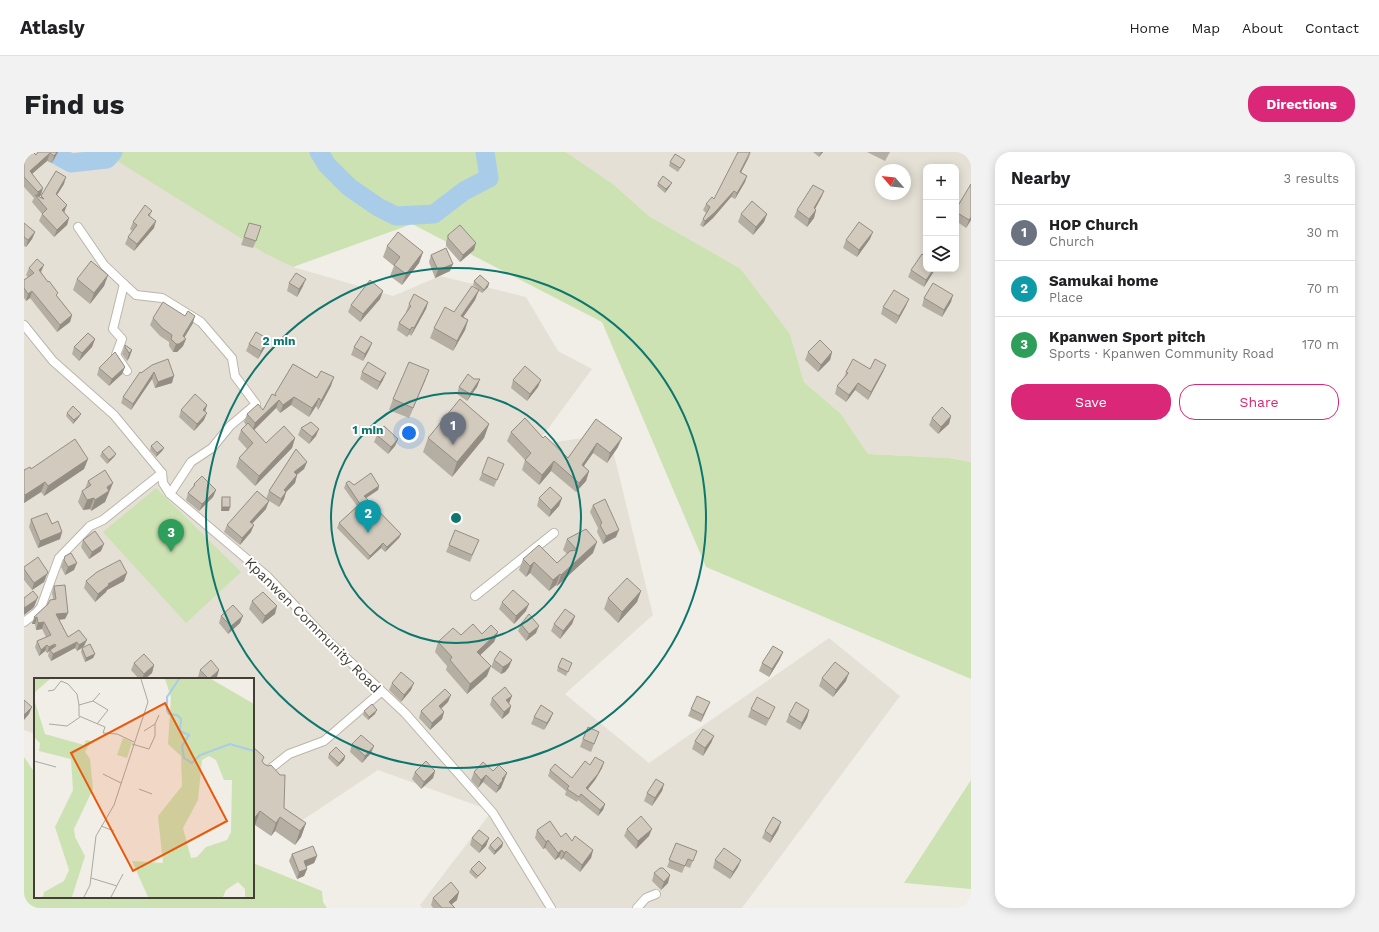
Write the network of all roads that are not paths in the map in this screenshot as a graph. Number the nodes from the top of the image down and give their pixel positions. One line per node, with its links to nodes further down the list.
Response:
1 (78, 227): 2 (street)
2 (124, 284): 4 (street); 6 (street)
3 (24, 325): 5 (street, Kpanwen Community Road)
4 (127, 371)
5 (162, 473): 6 (street, Kpanwen Community Road); 9 (street)
6 (170, 494): 10 (street, Kpanwen Community Road)
7 (554, 534): 8 (street)
8 (475, 596)
9 (24, 622)
10 (381, 692): 11 (street); 13 (street, Kpanwen Community Road)
11 (263, 774)
12 (656, 894): 14 (street)
13 (551, 908)
14 (637, 908)

